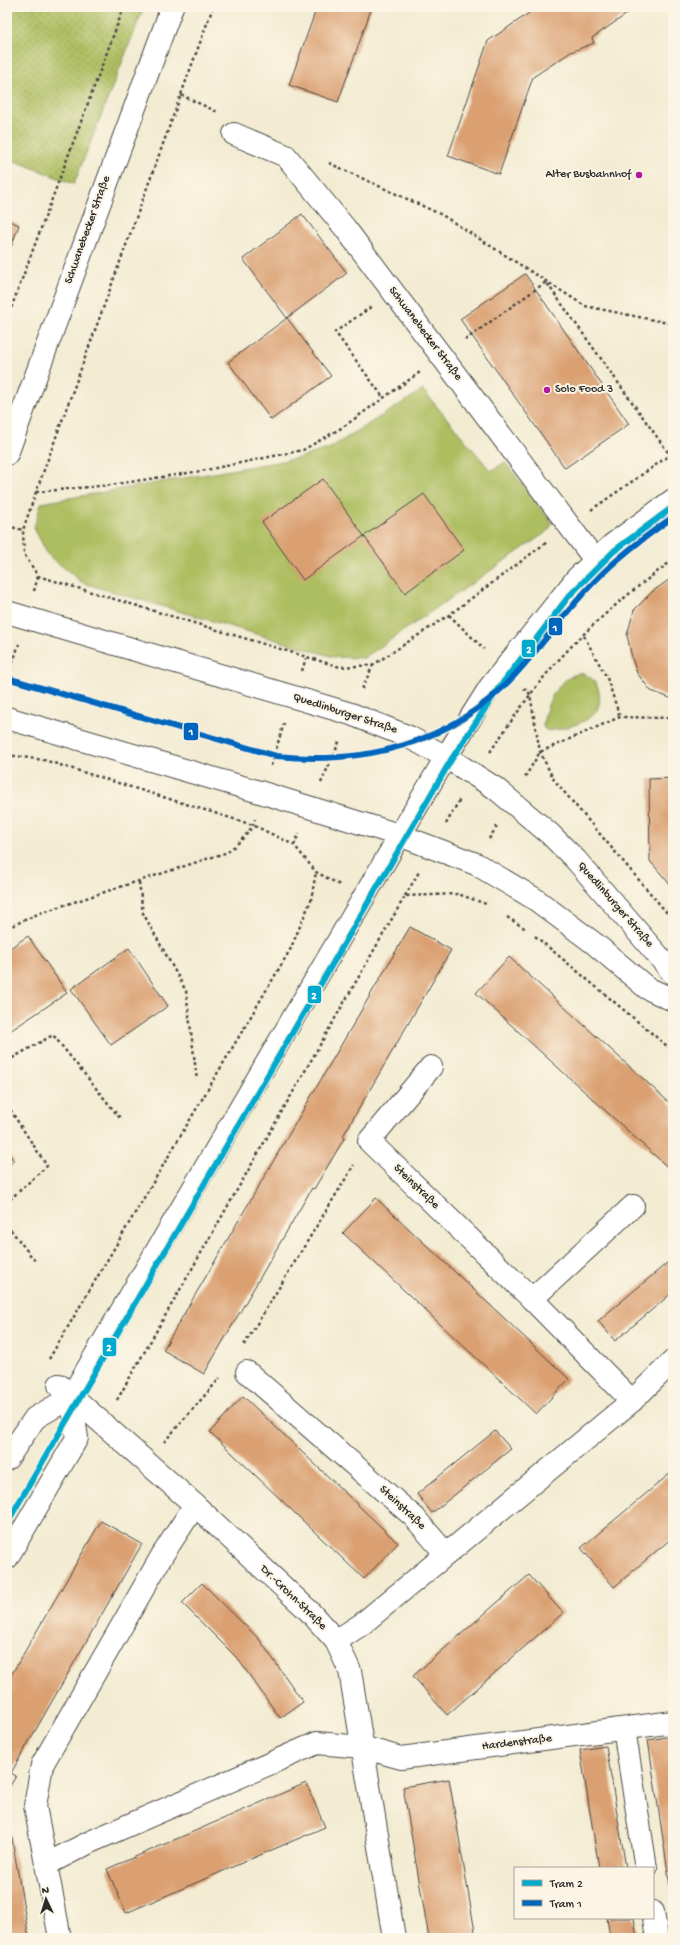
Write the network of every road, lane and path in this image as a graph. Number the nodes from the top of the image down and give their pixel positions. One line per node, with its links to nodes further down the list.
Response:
1 (124, 7): 9 (path)
2 (172, 7): 13 (street, Schwanebecker Straße)
3 (213, 7): 4 (path)
4 (181, 95): 5 (path); 15 (path)
5 (229, 124): 8 (street, Schwanebecker Straße)
6 (326, 162): 7 (path)
7 (546, 282): 10 (path); 11 (path); 14 (path)
8 (393, 292): 11 (street, Schwanebecker Straße); 12 (path)
9 (7, 319)
10 (673, 324)
11 (442, 357): 12 (path); 19 (street, Schwanebecker Straße)
12 (383, 397): 15 (path)
13 (7, 454)
14 (670, 455)
15 (36, 492): 18 (path)
16 (673, 500): 19 (street)
17 (7, 526): 18 (path)
18 (23, 530): 24 (path)
19 (595, 560): 33 (street)
20 (673, 560): 23 (path)
21 (7, 612): 26 (street, Quedlinburger Straße)
22 (449, 615): 25 (path)
23 (584, 636): 28 (path); 31 (path)
24 (306, 658): 25 (path); 26 (path)
25 (374, 665): 27 (path)
26 (293, 697): 27 (street, Quedlinburger Straße); 34 (path)
27 (351, 714): 33 (street, Quedlinburger Straße); 35 (path)
28 (620, 717): 30 (path); 31 (path)
29 (7, 718): 34 (street)
30 (673, 718)
31 (540, 752): 42 (path)
32 (7, 755): 36 (path)
33 (446, 757): 37 (street); 44 (street, Quedlinburger Straße)
34 (263, 793): 35 (street); 36 (path)
35 (310, 808): 36 (path); 37 (street)
36 (253, 825): 39 (path)
37 (399, 836): 45 (street); 63 (street)
38 (316, 872): 59 (path)
39 (139, 882): 43 (path); 49 (path)
40 (488, 905): 65 (path)
41 (506, 916): 46 (path)
42 (673, 920)
43 (7, 928)
44 (673, 973)
45 (673, 1000)
46 (673, 1051)
47 (7, 1061): 51 (path)
48 (431, 1067): 52 (street)
49 (197, 1080)
50 (7, 1105): 53 (path)
51 (120, 1118)
52 (369, 1141): 57 (street, Steinstraße); 58 (path)
53 (7, 1202)
54 (634, 1206): 57 (street)
55 (7, 1225): 56 (path)
56 (35, 1261)
57 (532, 1299): 64 (street, Steinstraße)
58 (242, 1349)
59 (48, 1359)
60 (673, 1361): 64 (street)
61 (247, 1372): 69 (street, Steinstraße)
62 (223, 1374): 67 (path)
63 (65, 1391): 65 (street, Dr.-Crohn-Straße); 66 (street); 70 (street)
64 (632, 1400): 69 (street)
65 (102, 1423): 67 (street, Dr.-Crohn-Straße)
66 (7, 1459)
67 (147, 1462): 68 (street, Dr.-Crohn-Straße)
68 (194, 1505): 73 (street, Dr.-Crohn-Straße); 77 (street)
69 (446, 1554): 73 (street)
70 (7, 1558)
71 (15, 1578): 72 (path)
72 (7, 1592)
73 (336, 1642): 76 (street, Dr.-Crohn-Straße)
74 (673, 1722): 75 (street, Hardenstraße)
75 (624, 1729): 76 (street, Hardenstraße); 78 (street)
76 (362, 1747): 77 (street, Hardenstraße); 81 (street, Dr.-Crohn-Straße)
77 (47, 1864): 80 (street)
78 (646, 1867)
79 (654, 1918): 82 (street)
80 (60, 1938)
81 (394, 1938)
82 (657, 1938)

